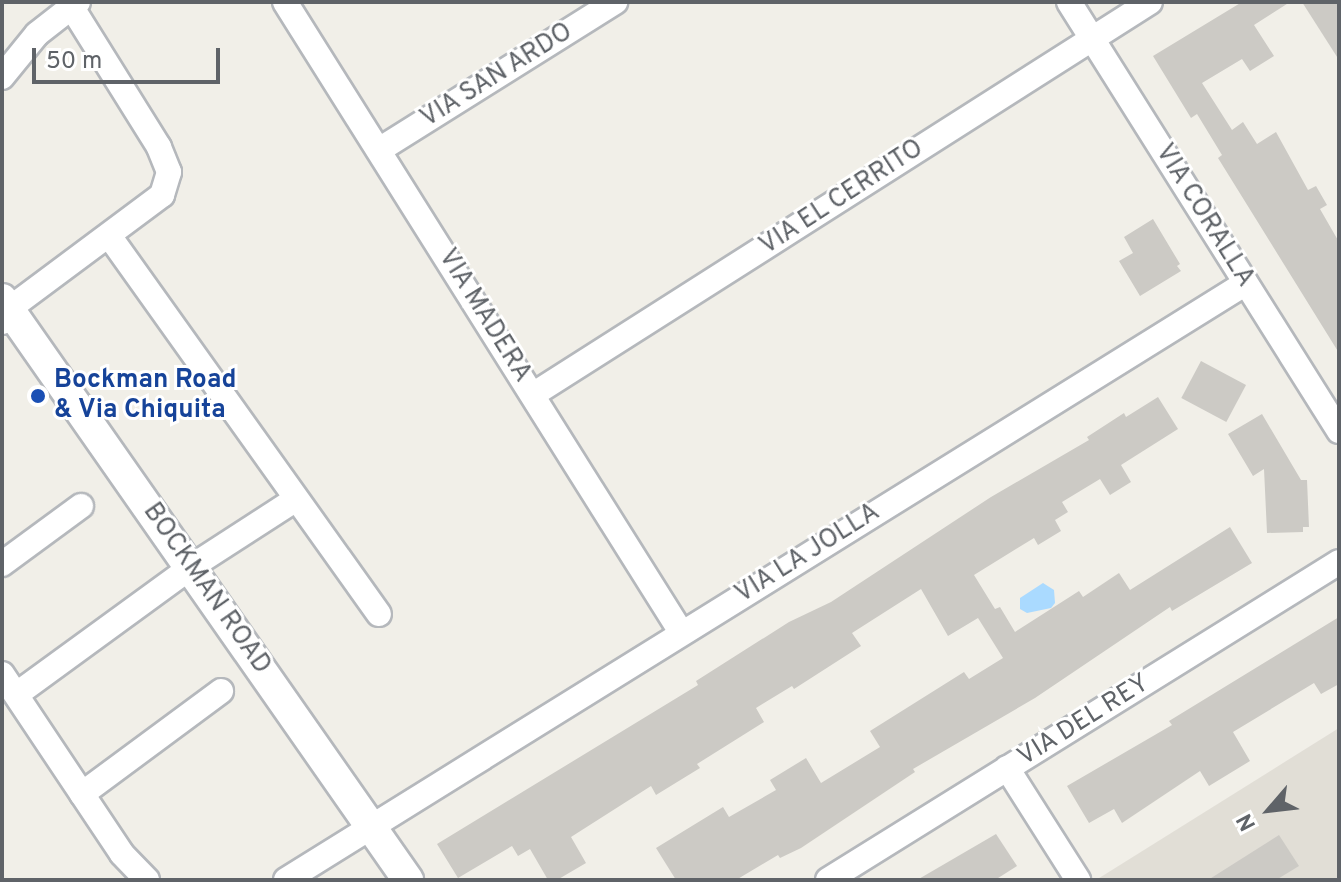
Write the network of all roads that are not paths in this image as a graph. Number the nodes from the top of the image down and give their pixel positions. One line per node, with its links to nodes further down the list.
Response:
1 (285, 2): 8 (street, VIA MADERA)
2 (615, 2): 8 (street, VIA SAN ARDO)
3 (1069, 2): 6 (street, VIA CORALLA)
4 (1150, 2): 6 (street, VIA EL CERRITO)
5 (74, 4): 7 (street); 9 (street)
6 (1092, 38): 10 (street, VIA CORALLA); 12 (street, VIA EL CERRITO)
7 (2, 77)
8 (379, 150): 12 (street, VIA MADERA)
9 (110, 237): 11 (street); 14 (street)
10 (1246, 283): 13 (street, VIA CORALLA); 20 (street, VIA LA JOLLA)
11 (4, 310): 18 (street, BOCKMAN ROAD)
12 (534, 394): 20 (street, VIA MADERA)
13 (1339, 431)
14 (296, 499): 18 (street); 19 (street)
15 (81, 506): 17 (street)
16 (1339, 562): 24 (street, VIA DEL REY)
17 (2, 564)
18 (191, 567): 23 (street); 26 (street, BOCKMAN ROAD)
19 (379, 614)
20 (681, 632): 26 (street, VIA LA JOLLA)
21 (2, 674): 23 (street)
22 (221, 691): 25 (street)
23 (17, 694): 25 (street)
24 (1007, 768): 30 (street, VIA DEL REY); 31 (street)
25 (82, 794): 27 (street)
26 (372, 827): 28 (street, VIA LA JOLLA); 29 (street, BOCKMAN ROAD)
27 (147, 880)
28 (286, 880)
29 (408, 880)
30 (828, 880)
31 (1078, 880)

